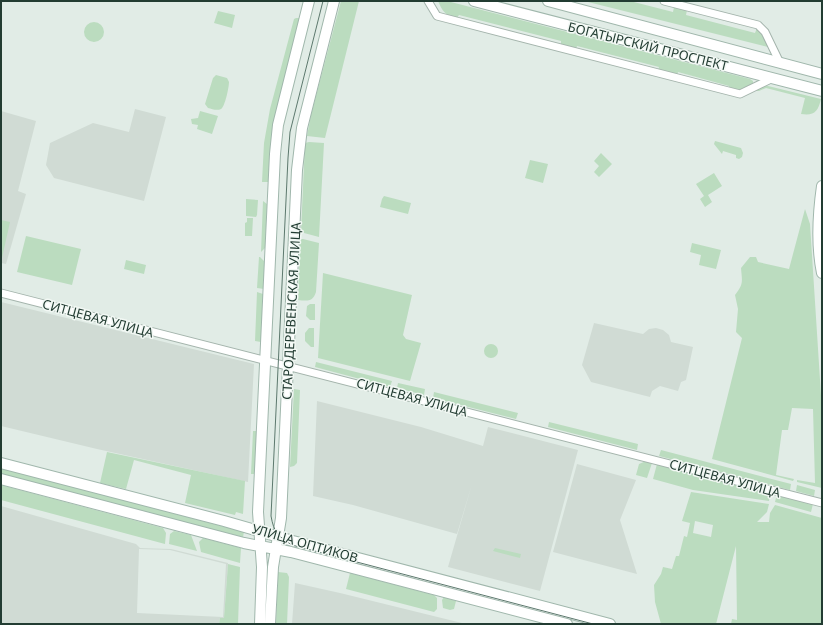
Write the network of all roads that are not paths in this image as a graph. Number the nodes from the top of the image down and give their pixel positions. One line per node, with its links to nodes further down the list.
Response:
1 (309, 1): 14 (main road, СТАРОДЕРЕВЕНСКАЯ УЛИЦА)
2 (334, 1): 15 (main road, СТАРОДЕРЕВЕНСКАЯ УЛИЦА)
3 (428, 1): 9 (street)
4 (474, 1): 9 (main road, БОГАТЫРСКИЙ ПРОСПЕКТ)
5 (548, 1): 7 (main road, БОГАТЫРСКИЙ ПРОСПЕКТ)
6 (664, 1): 7 (street)
7 (780, 62): 8 (main road, БОГАТЫРСКИЙ ПРОСПЕКТ)
8 (822, 74)
9 (773, 78): 10 (main road, БОГАТЫРСКИЙ ПРОСПЕКТ)
10 (822, 91)
11 (822, 186): 12 (main road)
12 (822, 273)
13 (1, 293): 14 (street, СИТЦЕВАЯ УЛИЦА)
14 (265, 360): 15 (street, СИТЦЕВАЯ УЛИЦА); 19 (main road, СТАРОДЕРЕВЕНСКАЯ УЛИЦА)
15 (288, 366): 18 (street, СИТЦЕВАЯ УЛИЦА); 20 (main road, СТАРОДЕРЕВЕНСКАЯ УЛИЦА)
16 (1, 463): 19 (main road, УЛИЦА ОПТИКОВ)
17 (1, 480): 21 (main road, УЛИЦА ОПТИКОВ)
18 (822, 503)
19 (259, 531): 20 (main road, УЛИЦА ОПТИКОВ); 21 (main road, СТАРОДЕРЕВЕНСКАЯ УЛИЦА)
20 (278, 537): 22 (main road, СТАРОДЕРЕВЕНСКАЯ УЛИЦА); 26 (main road, УЛИЦА ОПТИКОВ)
21 (260, 546): 22 (main road, УЛИЦА ОПТИКОВ); 23 (main road, СТАРОДЕРЕВЕНСКАЯ УЛИЦА)
22 (276, 549): 24 (main road, СТАРОДЕРЕВЕНСКАЯ УЛИЦА); 25 (main road, УЛИЦА ОПТИКОВ)
23 (260, 624)
24 (270, 624)
25 (567, 624)
26 (610, 624)

